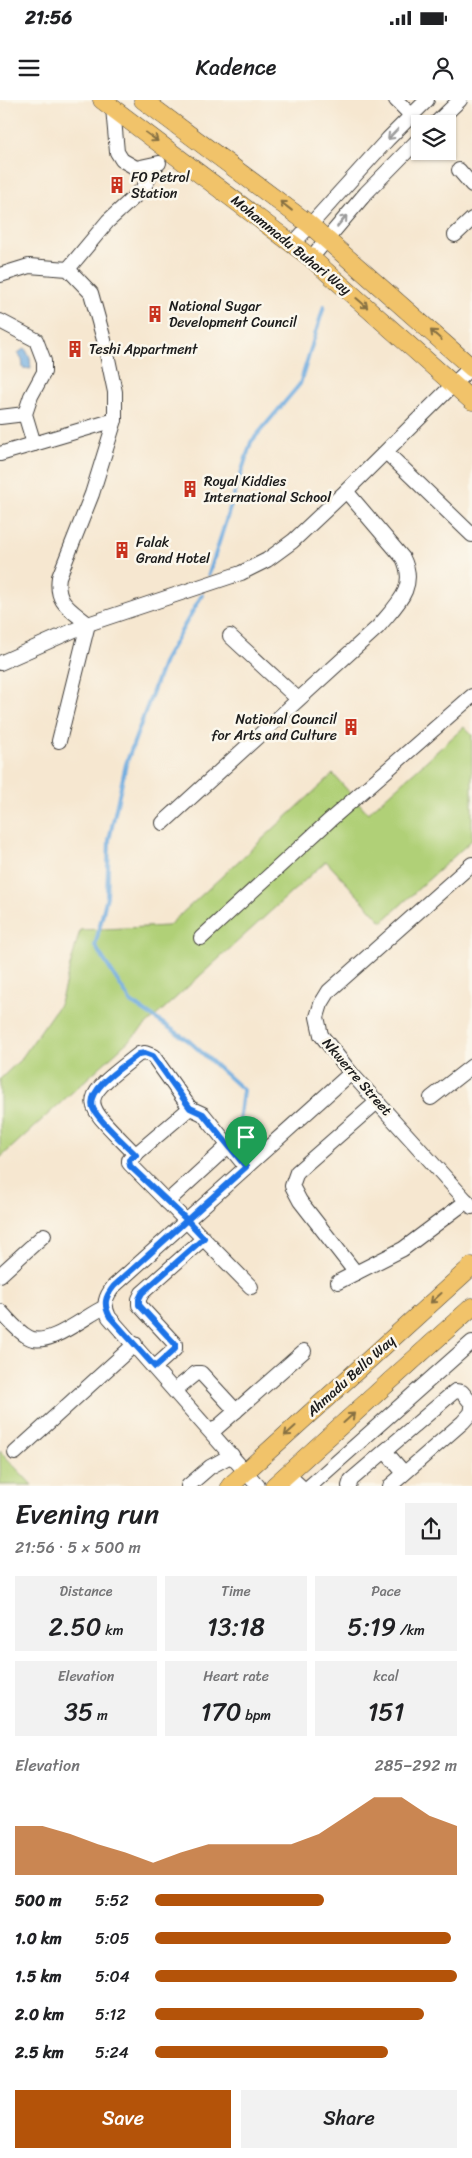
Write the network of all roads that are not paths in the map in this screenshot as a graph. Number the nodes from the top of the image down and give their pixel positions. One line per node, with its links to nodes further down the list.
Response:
1 (143, 100): 14 (main road, Mohammadu Buhari Way, one-way to 1)
2 (396, 100): 6 (street)
3 (427, 100): 6 (street)
4 (460, 100): 7 (street)
5 (107, 104): 9 (main road, Mohammadu Buhari Way, one-way to 9); 10 (street)
6 (411, 115): 14 (street, one-way to 14)
7 (444, 115)
8 (411, 147): 16 (street, one-way to 8)
9 (176, 154): 10 (street); 17 (main road, Mohammadu Buhari Way)
10 (156, 164): 19 (street)
11 (459, 170): 12 (street)
12 (472, 185)
13 (472, 220): 15 (street)
14 (310, 224): 16 (main road, Mohammadu Buhari Way); 17 (street)
15 (455, 235)
16 (327, 239): 18 (street); 22 (main road, Mohammadu Buhari Way, one-way to 16)
17 (293, 244): 18 (main road, Mohammadu Buhari Way)
18 (311, 258): 23 (main road, Mohammadu Buhari Way, one-way to 23)
19 (68, 269): 20 (street); 27 (street)
20 (0, 275)
21 (0, 321): 25 (street)
22 (472, 367): 23 (street)
23 (454, 384): 24 (main road, Mohammadu Buhari Way); 29 (street)
24 (472, 401)
25 (25, 414): 26 (street); 28 (street)
26 (0, 418)
27 (115, 420): 28 (street); 33 (street)
28 (34, 444): 30 (street)
29 (386, 452): 31 (street); 32 (street)
30 (0, 454)
31 (346, 491): 33 (street); 37 (street)
32 (472, 534)
33 (88, 624): 35 (street); 38 (street)
34 (230, 636): 37 (street)
35 (0, 663)
36 (472, 696): 41 (street)
37 (298, 700): 39 (street)
38 (59, 741)
39 (162, 823)
40 (472, 864): 43 (street, Nkwerre Street)
41 (201, 938)
42 (472, 1066): 44 (street)
43 (351, 1072): 45 (street, Nkwerre Street); 49 (street)
44 (431, 1098)
45 (378, 1101): 51 (street, Nkwerre Street); 56 (street)
46 (190, 1108): 47 (street); 48 (street); 48 (street)
47 (228, 1146): 49 (street); 50 (street)
48 (136, 1155): 50 (street)
49 (246, 1167): 52 (street)
50 (167, 1202): 52 (street)
51 (469, 1204): 56 (street)
52 (187, 1220): 54 (street); 60 (street)
53 (44, 1235): 57 (street)
54 (204, 1238): 59 (street); 66 (street)
55 (472, 1266): 74 (main road, Ahmadu Bello Way, one-way to 74)
56 (356, 1273): 58 (street)
57 (0, 1275)
58 (338, 1282)
59 (251, 1286)
60 (105, 1307): 62 (street); 64 (street)
61 (472, 1307): 76 (main road, one-way to 61)
62 (0, 1310)
63 (472, 1342): 81 (street)
64 (136, 1344): 66 (street); 72 (street)
65 (304, 1351): 69 (street)
66 (155, 1367): 67 (street)
67 (175, 1390): 69 (street); 70 (street)
68 (472, 1406): 71 (street); 75 (street)
69 (236, 1411): 70 (street)
70 (212, 1432): 73 (street)
71 (385, 1451): 75 (street); 82 (street)
72 (16, 1453)
73 (232, 1455): 74 (street); 77 (street)
74 (246, 1471): 78 (main road, Ahmadu Bello Way); 79 (street)
75 (404, 1474): 83 (street)
76 (280, 1480): 80 (street)
77 (188, 1486)
78 (230, 1486)
79 (258, 1486)
80 (300, 1486)
81 (310, 1486)
82 (348, 1486)
83 (390, 1486)

